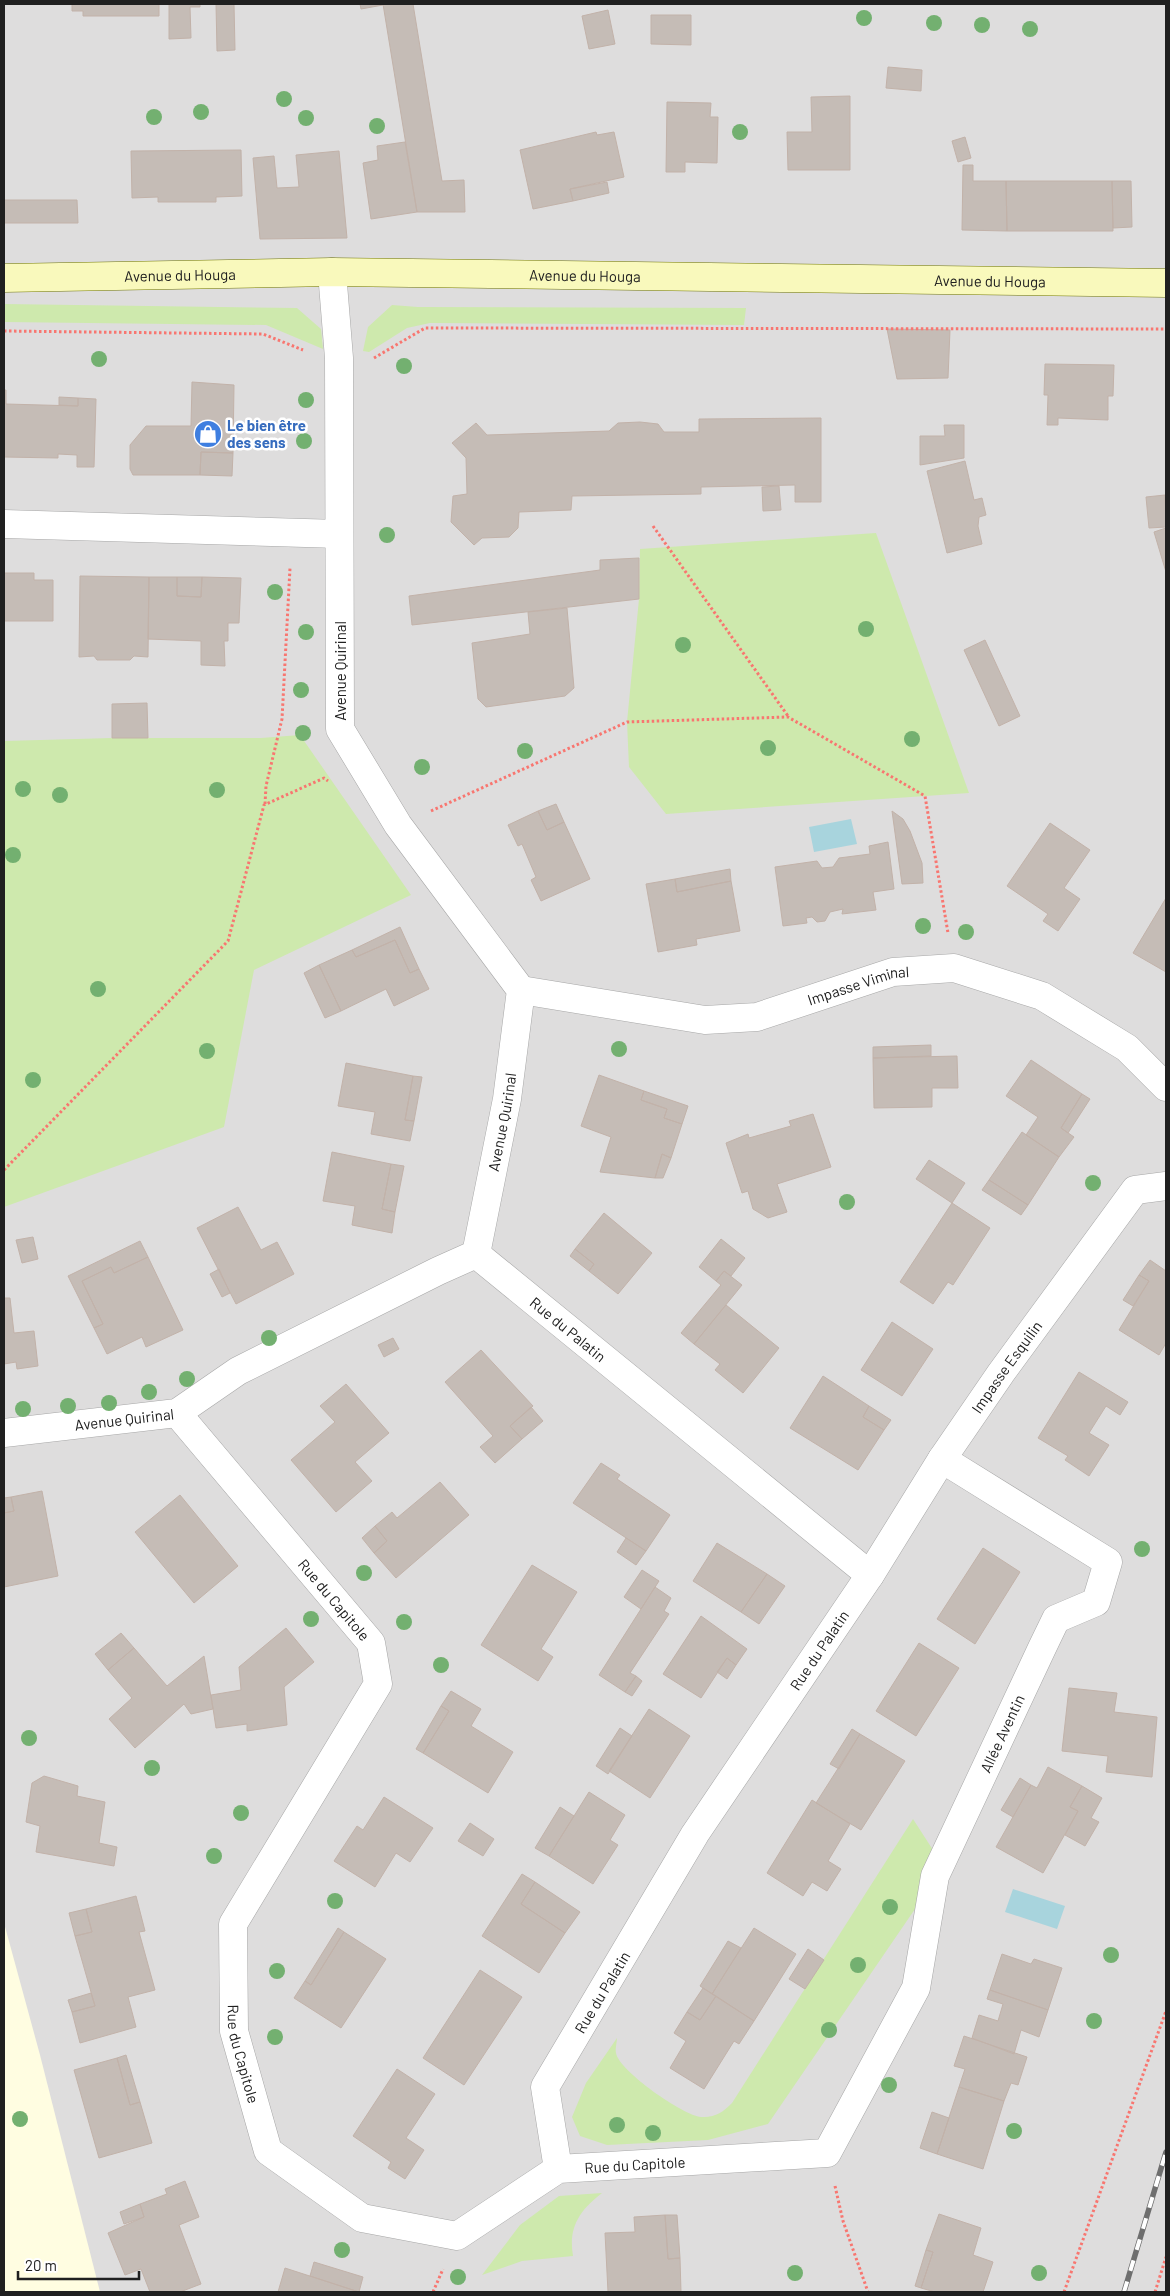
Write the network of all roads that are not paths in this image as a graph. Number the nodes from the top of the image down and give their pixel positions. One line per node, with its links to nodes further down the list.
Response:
1 (332, 272): 2 (main road, Avenue du Houga); 3 (main road, Avenue du Houga); 5 (street, Avenue Quirinal)
2 (4, 278)
3 (1166, 283)
4 (4, 524): 5 (street)
5 (339, 534): 6 (street, Avenue Quirinal)
6 (521, 990): 7 (street, Impasse Viminal); 9 (street, Avenue Quirinal)
7 (1166, 1087)
8 (1166, 1186): 12 (street, Impasse Esquilin)
9 (476, 1254): 10 (street, Avenue Quirinal); 13 (street, Rue du Palatin)
10 (176, 1413): 11 (street, Avenue Quirinal); 15 (street, Rue du Capitole)
11 (4, 1433)
12 (942, 1459): 13 (street, Impasse Esquilin); 14 (street, Allée Aventin)
13 (870, 1575): 15 (street, Rue du Palatin)
14 (827, 2153): 15 (street, Rue du Capitole)
15 (558, 2170)

